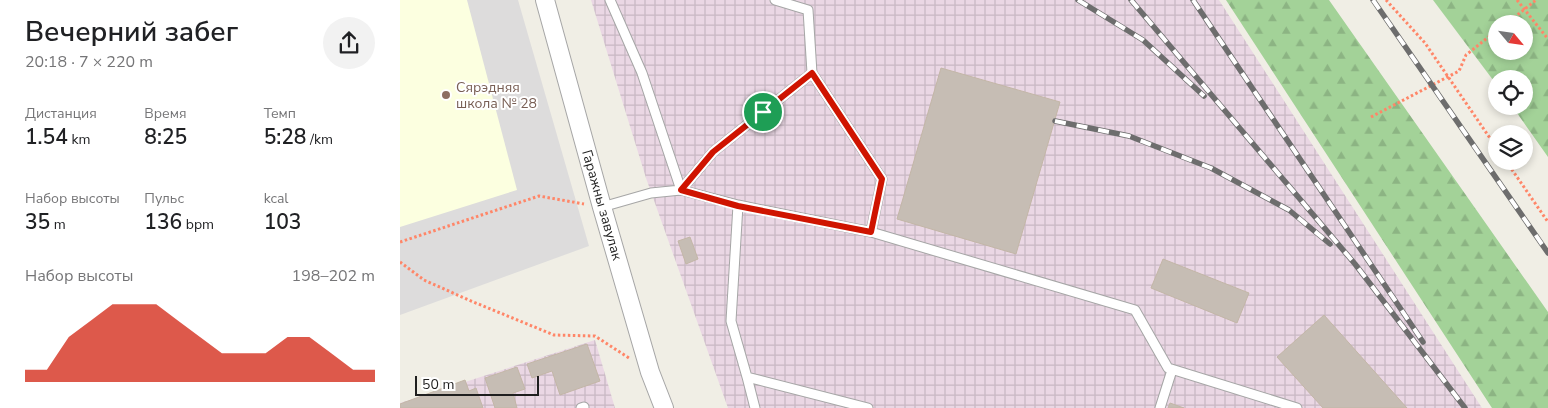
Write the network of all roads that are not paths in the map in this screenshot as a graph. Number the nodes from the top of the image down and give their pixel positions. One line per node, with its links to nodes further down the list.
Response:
1 (545, 0): 6 (street, Гаражны завулак)
2 (610, 0): 5 (lane)
3 (775, 0): 4 (lane)
4 (812, 73): 5 (lane); 8 (lane)
5 (681, 190): 6 (lane); 7 (lane)
6 (602, 206): 11 (street, Гаражны завулак)
7 (738, 206): 8 (lane); 10 (lane)
8 (871, 232): 9 (lane)
9 (1172, 370): 14 (lane); 15 (lane)
10 (747, 377): 12 (lane); 13 (lane)
11 (664, 408)
12 (755, 408)
13 (868, 408)
14 (1160, 408)
15 (1297, 408)

